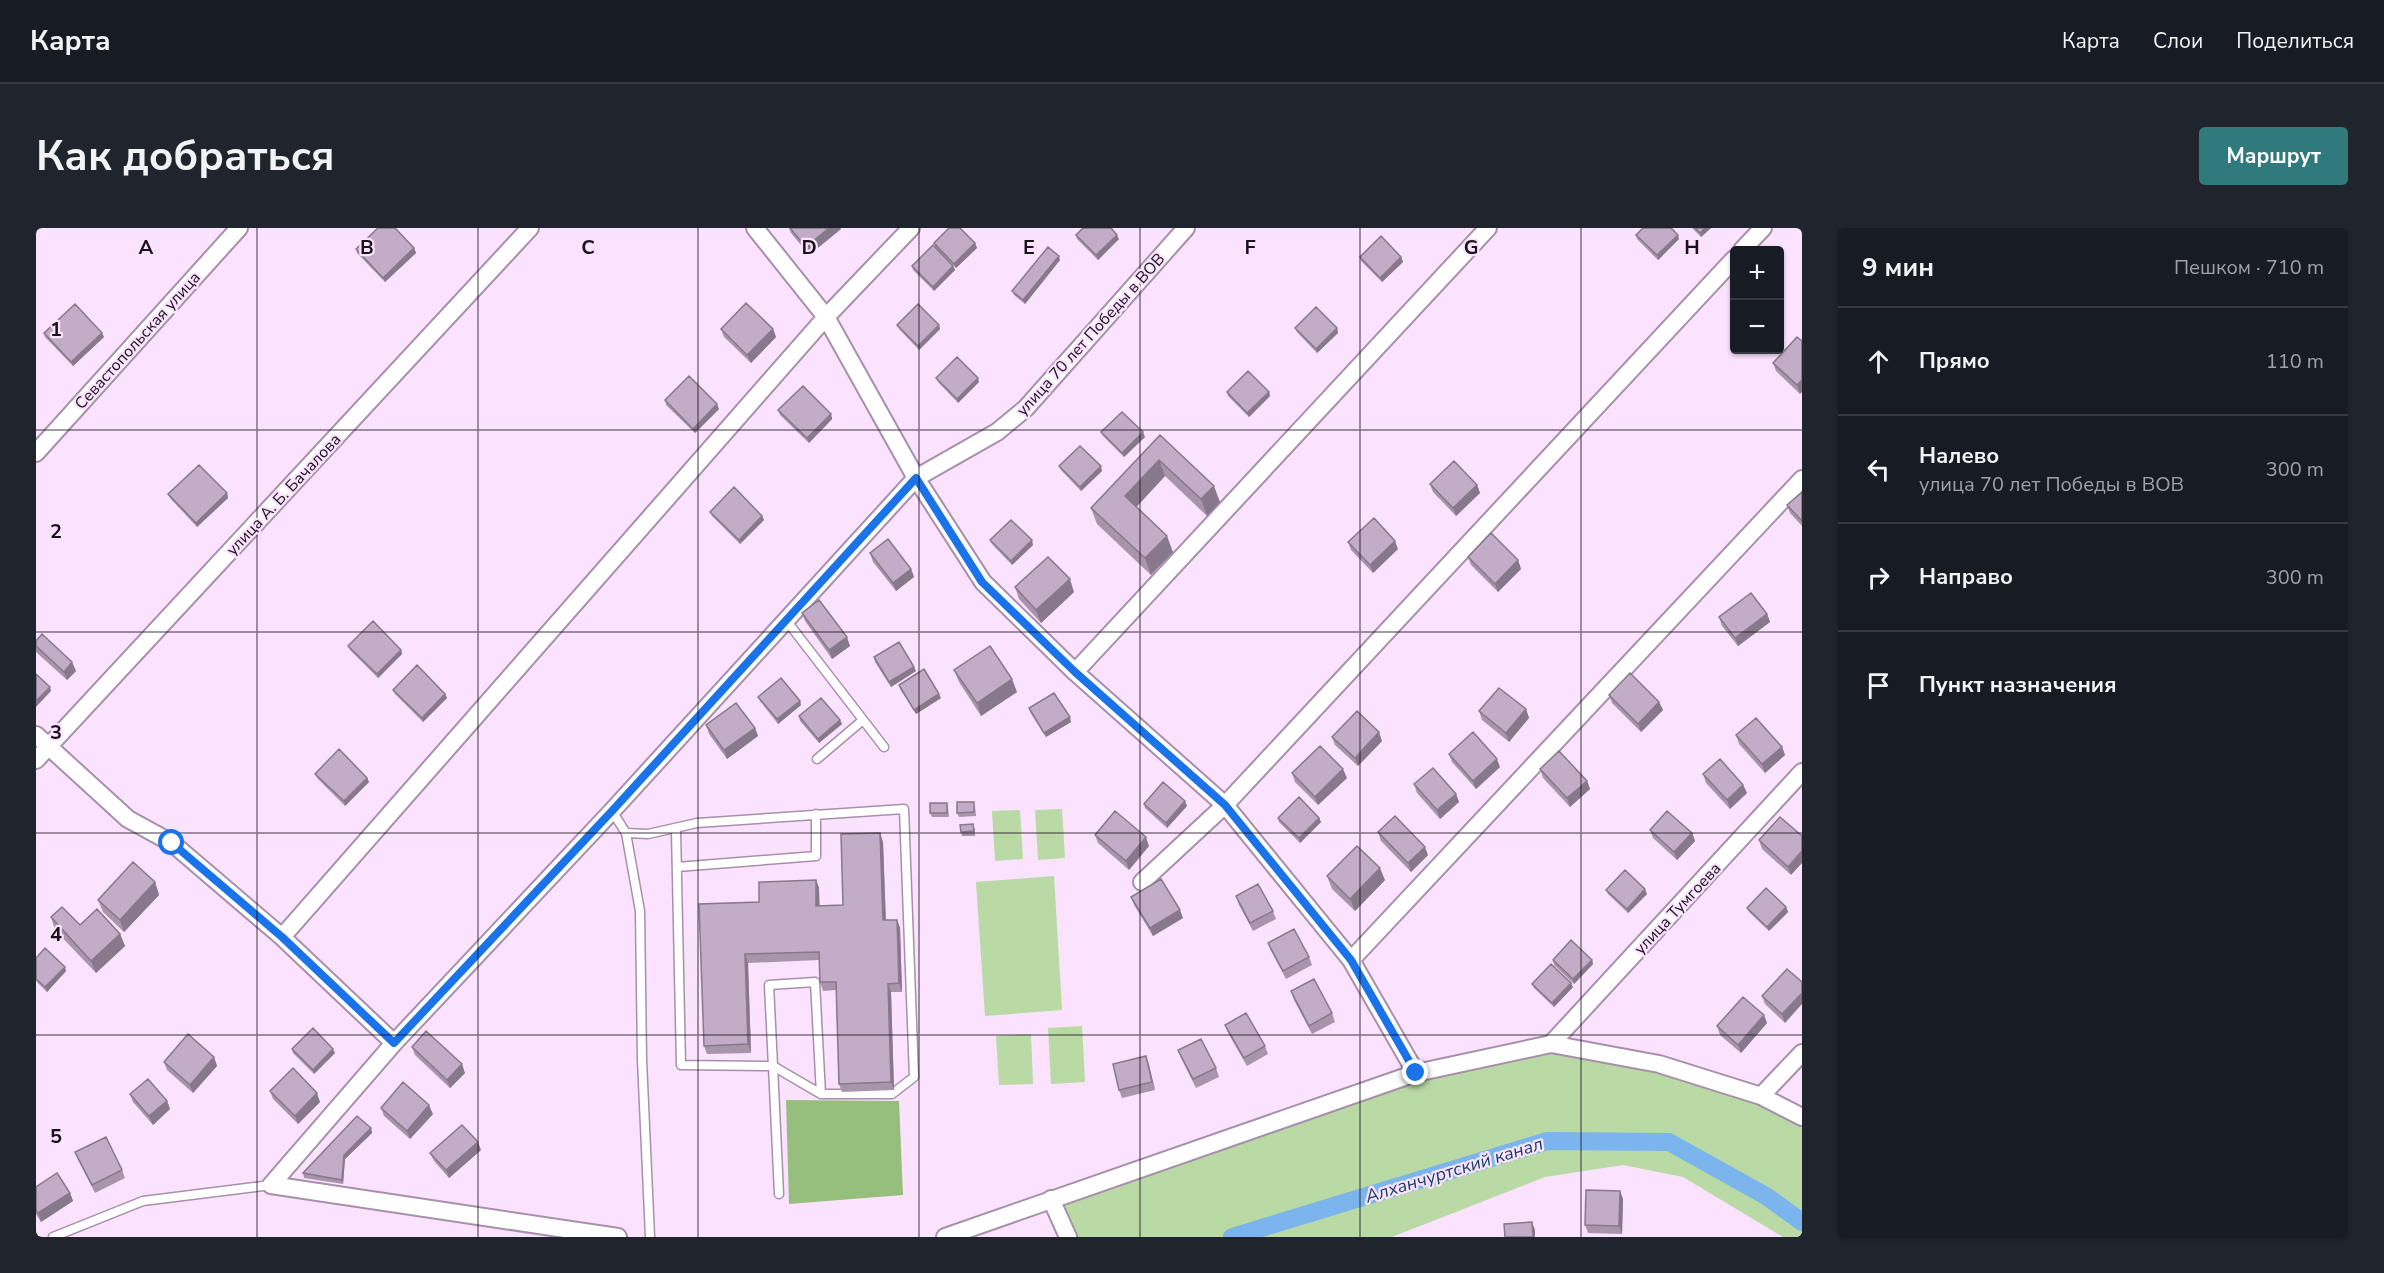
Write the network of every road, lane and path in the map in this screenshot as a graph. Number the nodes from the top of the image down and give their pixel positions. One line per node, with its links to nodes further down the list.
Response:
1 (239, 228): 11 (street, Севастопольская улица)
2 (530, 228): 19 (street, улица А. Б. Бачалова)
3 (755, 228): 10 (street)
4 (911, 228): 10 (street)
5 (1186, 228): 12 (street, улица 70 лет Победы в ВОВ)
6 (1488, 228): 15 (street)
7 (1763, 228): 8 (street)
8 (1746, 246)
9 (1730, 263): 23 (street)
10 (826, 317): 12 (street); 30 (street)
11 (36, 453)
12 (916, 478): 14 (street, улица 70 лет Победы в ВОВ); 15 (street)
13 (1802, 479): 31 (street)
14 (786, 620): 16 (lane); 24 (street, улица 70 лет Победы в ВОВ)
15 (1075, 672): 23 (street)
16 (863, 720): 18 (lane); 20 (lane)
17 (36, 735): 19 (street)
18 (884, 747)
19 (48, 748): 21 (street, улица А. Б. Бачалова); 30 (street)
20 (817, 759)
21 (36, 760)
22 (1802, 772): 33 (street, улица Тумгоева)
23 (1225, 805): 29 (street); 31 (street)
24 (612, 811): 27 (lane); 32 (street, улица 70 лет Победы в ВОВ)
25 (816, 814): 26 (lane); 28 (lane); 37 (lane)
26 (676, 830): 27 (lane); 28 (lane)
27 (626, 832): 45 (lane)
28 (677, 867): 35 (lane)
29 (1142, 882)
30 (282, 937): 32 (street)
31 (1351, 960): 36 (street)
32 (394, 1043): 40 (street, улица 70 лет Победы в ВОВ)
33 (1551, 1044): 36 (street); 38 (street)
34 (1802, 1053): 38 (street)
35 (773, 1066): 37 (lane); 37 (lane); 41 (lane)
36 (1416, 1073): 42 (street)
37 (821, 1094)
38 (1761, 1096): 39 (street)
39 (1802, 1117)
40 (271, 1185): 43 (lane); 44 (street)
41 (779, 1194)
42 (1051, 1199): 46 (street); 47 (street)
43 (53, 1237)
44 (618, 1237)
45 (650, 1237)
46 (945, 1237)
47 (1068, 1237)

